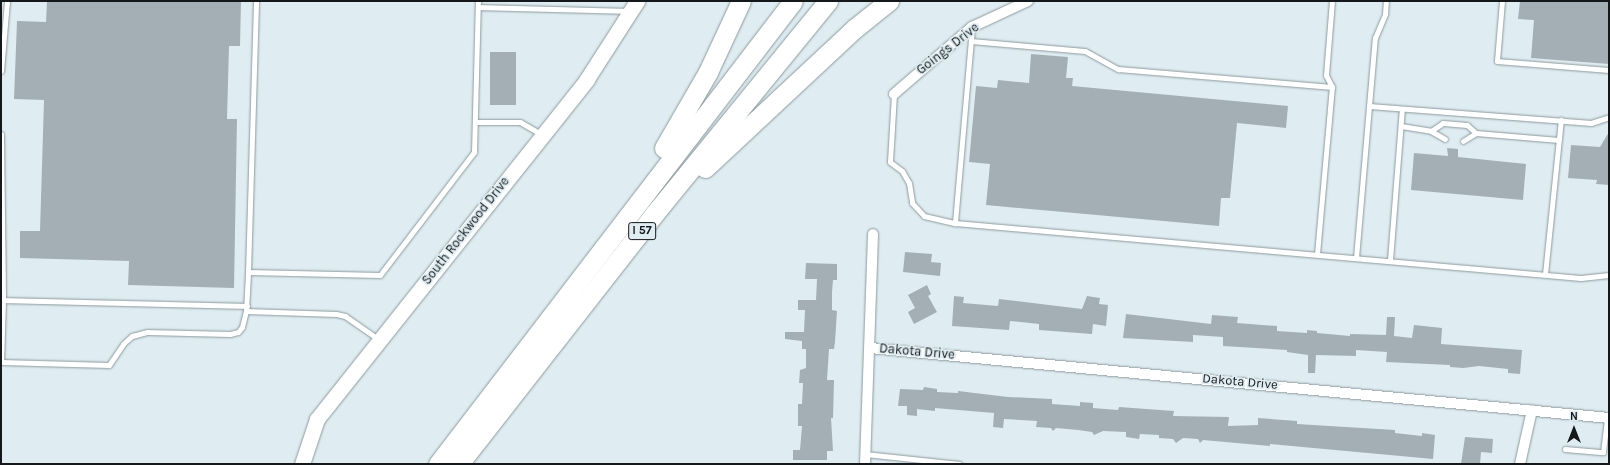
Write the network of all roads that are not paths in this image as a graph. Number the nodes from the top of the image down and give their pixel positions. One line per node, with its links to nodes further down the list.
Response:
1 (7, 1): 17 (lane)
2 (256, 1): 39 (lane)
3 (478, 1): 13 (lane)
4 (741, 1): 48 (highway)
5 (792, 1): 48 (highway, I 57)
6 (828, 1): 33 (highway, I 57)
7 (890, 1): 33 (highway)
8 (1028, 1): 14 (street, Goings Drive)
9 (1332, 1): 18 (lane)
10 (1386, 1): 20 (lane)
11 (1502, 1): 16 (lane)
12 (634, 6): 13 (lane); 29 (main road, South Rockwood Drive)
13 (478, 8): 24 (lane)
14 (972, 27): 15 (lane); 19 (street, Goings Drive)
15 (971, 41): 18 (lane); 34 (lane)
16 (1609, 70)
17 (1, 71)
18 (1332, 87): 36 (lane)
19 (894, 94): 34 (lane)
20 (1369, 106): 21 (lane); 37 (lane)
21 (1402, 109): 23 (lane); 25 (lane)
22 (1609, 116): 23 (lane)
23 (1561, 120): 31 (lane)
24 (475, 122): 29 (lane); 39 (lane)
25 (1401, 126): 26 (lane); 38 (lane)
26 (1431, 131): 27 (lane); 30 (lane)
27 (1476, 133): 31 (lane); 32 (lane)
28 (1, 134): 42 (lane)
29 (542, 135): 44 (main road, South Rockwood Drive)
30 (1445, 139)
31 (1559, 140): 40 (lane)
32 (1463, 141)
33 (655, 213): 53 (highway, I 57)
34 (955, 223): 36 (lane)
35 (873, 234): 45 (street, Dakota Drive)
36 (1317, 254): 37 (lane)
37 (1356, 258): 38 (lane)
38 (1390, 260): 40 (lane)
39 (248, 272): 43 (lane)
40 (1545, 274): 41 (lane)
41 (1609, 275)
42 (3, 300): 43 (lane); 43 (lane)
43 (246, 308): 44 (lane)
44 (380, 340): 50 (main road, South Rockwood Drive)
45 (870, 348): 46 (street, Dakota Drive); 51 (street, Dakota Drive)
46 (1532, 410): 47 (street, Dakota Drive); 55 (street)
47 (1608, 418): 49 (lane)
48 (469, 422): 52 (highway, I 57)
49 (1565, 449)
50 (304, 458)
51 (865, 459): 54 (lane)
52 (438, 464)
53 (459, 464)
54 (959, 464)
55 (1520, 464)

